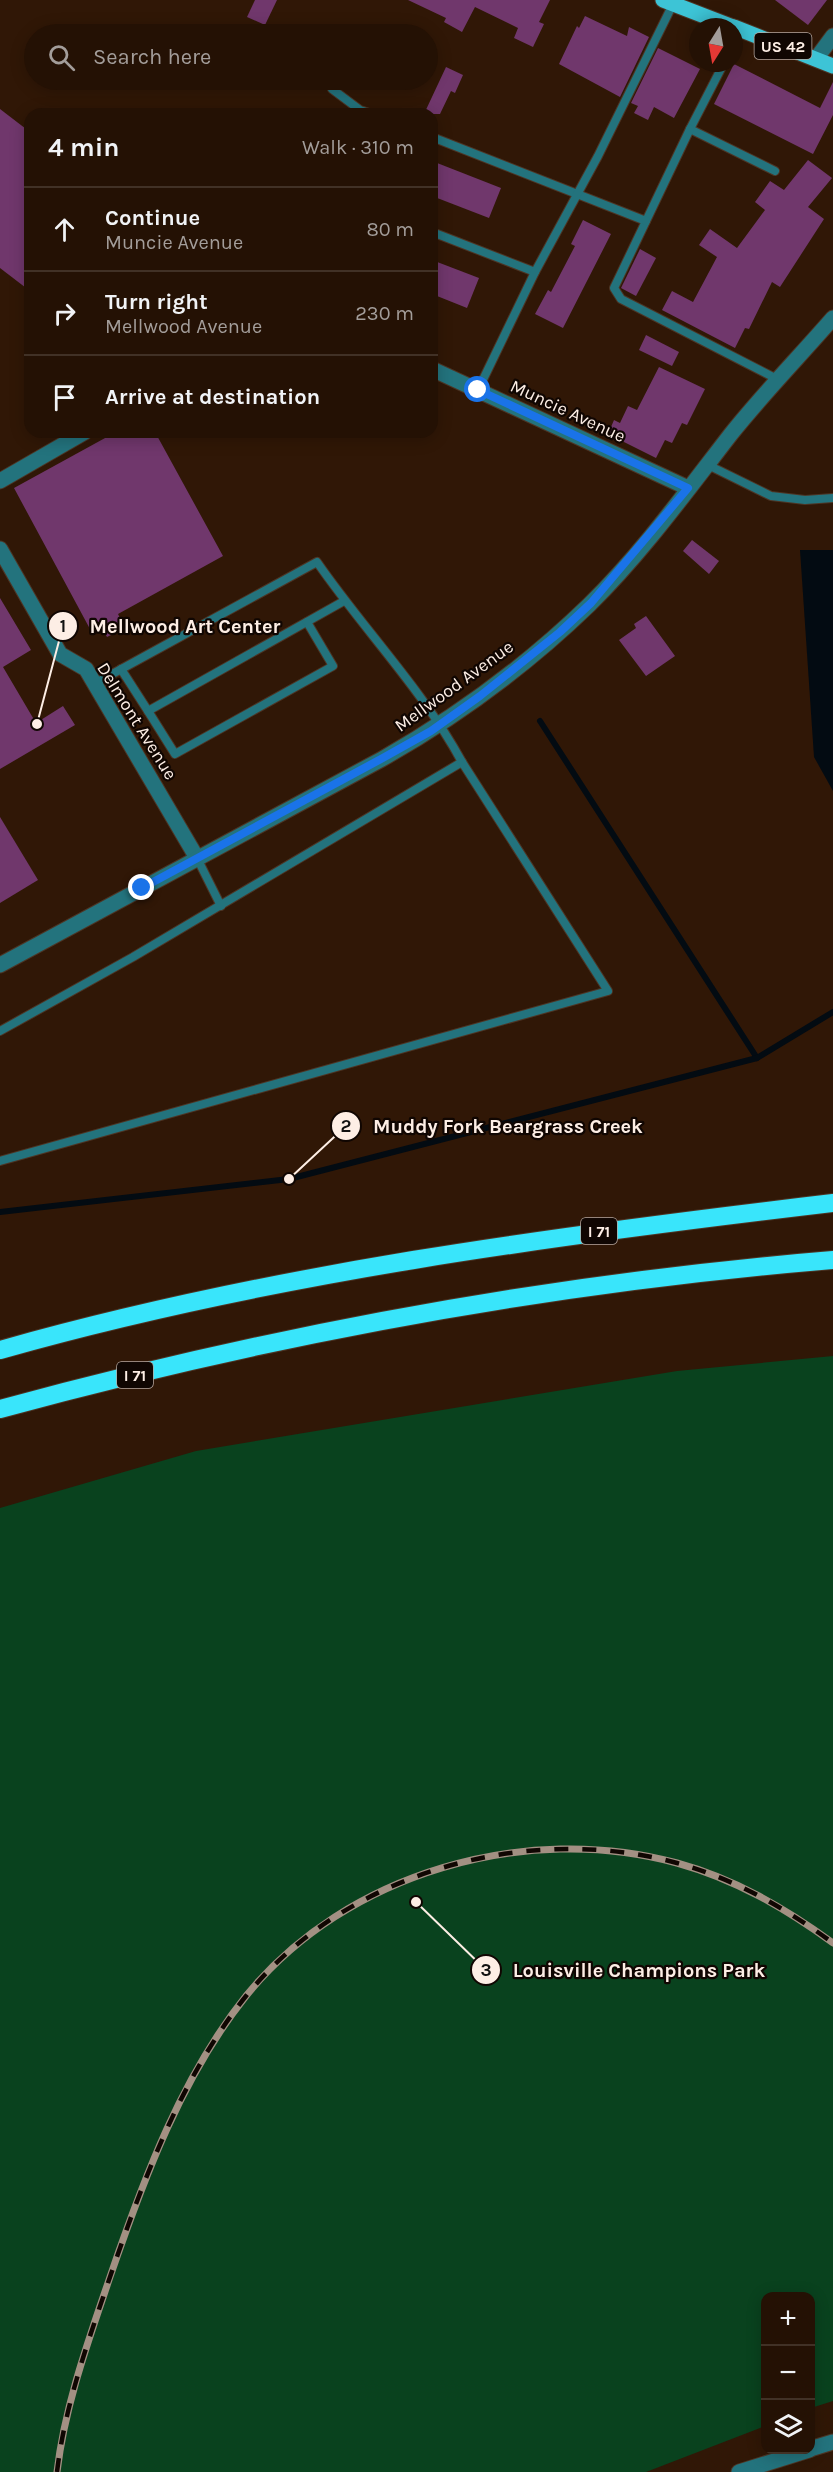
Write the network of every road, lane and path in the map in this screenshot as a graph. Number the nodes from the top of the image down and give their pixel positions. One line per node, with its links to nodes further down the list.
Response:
1 (668, 2): 2 (main road, US 42); 13 (lane)
2 (710, 18)
3 (743, 31): 5 (main road, US 42)
4 (833, 36): 5 (street)
5 (816, 59): 6 (main road, US 42)
6 (833, 66)
7 (719, 72): 10 (lane)
8 (335, 90): 9 (lane)
9 (357, 108)
10 (690, 129): 12 (lane); 14 (lane)
11 (438, 139): 13 (lane)
12 (775, 171)
13 (579, 193): 14 (lane); 16 (lane)
14 (646, 221): 19 (lane)
15 (438, 234): 16 (lane)
16 (535, 272): 20 (lane)
17 (833, 318): 19 (street, Mellwood Avenue)
18 (438, 372): 20 (street, Muncie Avenue)
19 (778, 380): 22 (street, Mellwood Avenue)
20 (478, 390): 24 (street, Muncie Avenue)
21 (75, 438): 23 (street)
22 (708, 465): 24 (street, Mellwood Avenue); 25 (lane)
23 (0, 481)
24 (688, 488): 32 (street, Mellwood Avenue)
25 (833, 498)
26 (0, 549): 30 (street, Delmont Avenue)
27 (344, 601): 28 (lane); 29 (lane); 32 (lane)
28 (307, 622): 31 (lane); 31 (lane)
29 (121, 669): 30 (lane); 31 (lane)
30 (94, 684): 34 (street, Delmont Avenue)
31 (148, 711)
32 (441, 724): 33 (lane); 34 (street, Mellwood Avenue)
33 (462, 762): 35 (lane); 38 (lane)
34 (197, 858): 35 (lane); 36 (street, Mellwood Avenue)
35 (221, 906): 37 (lane)
36 (0, 964)
37 (0, 1031)
38 (0, 1161)
39 (833, 1203): 41 (highway, I 71)
40 (833, 1260): 42 (highway, I 71)
41 (0, 1350)
42 (0, 1409)
43 (833, 2442): 44 (street)
44 (815, 2447)
45 (795, 2454): 46 (street)
46 (739, 2472)

